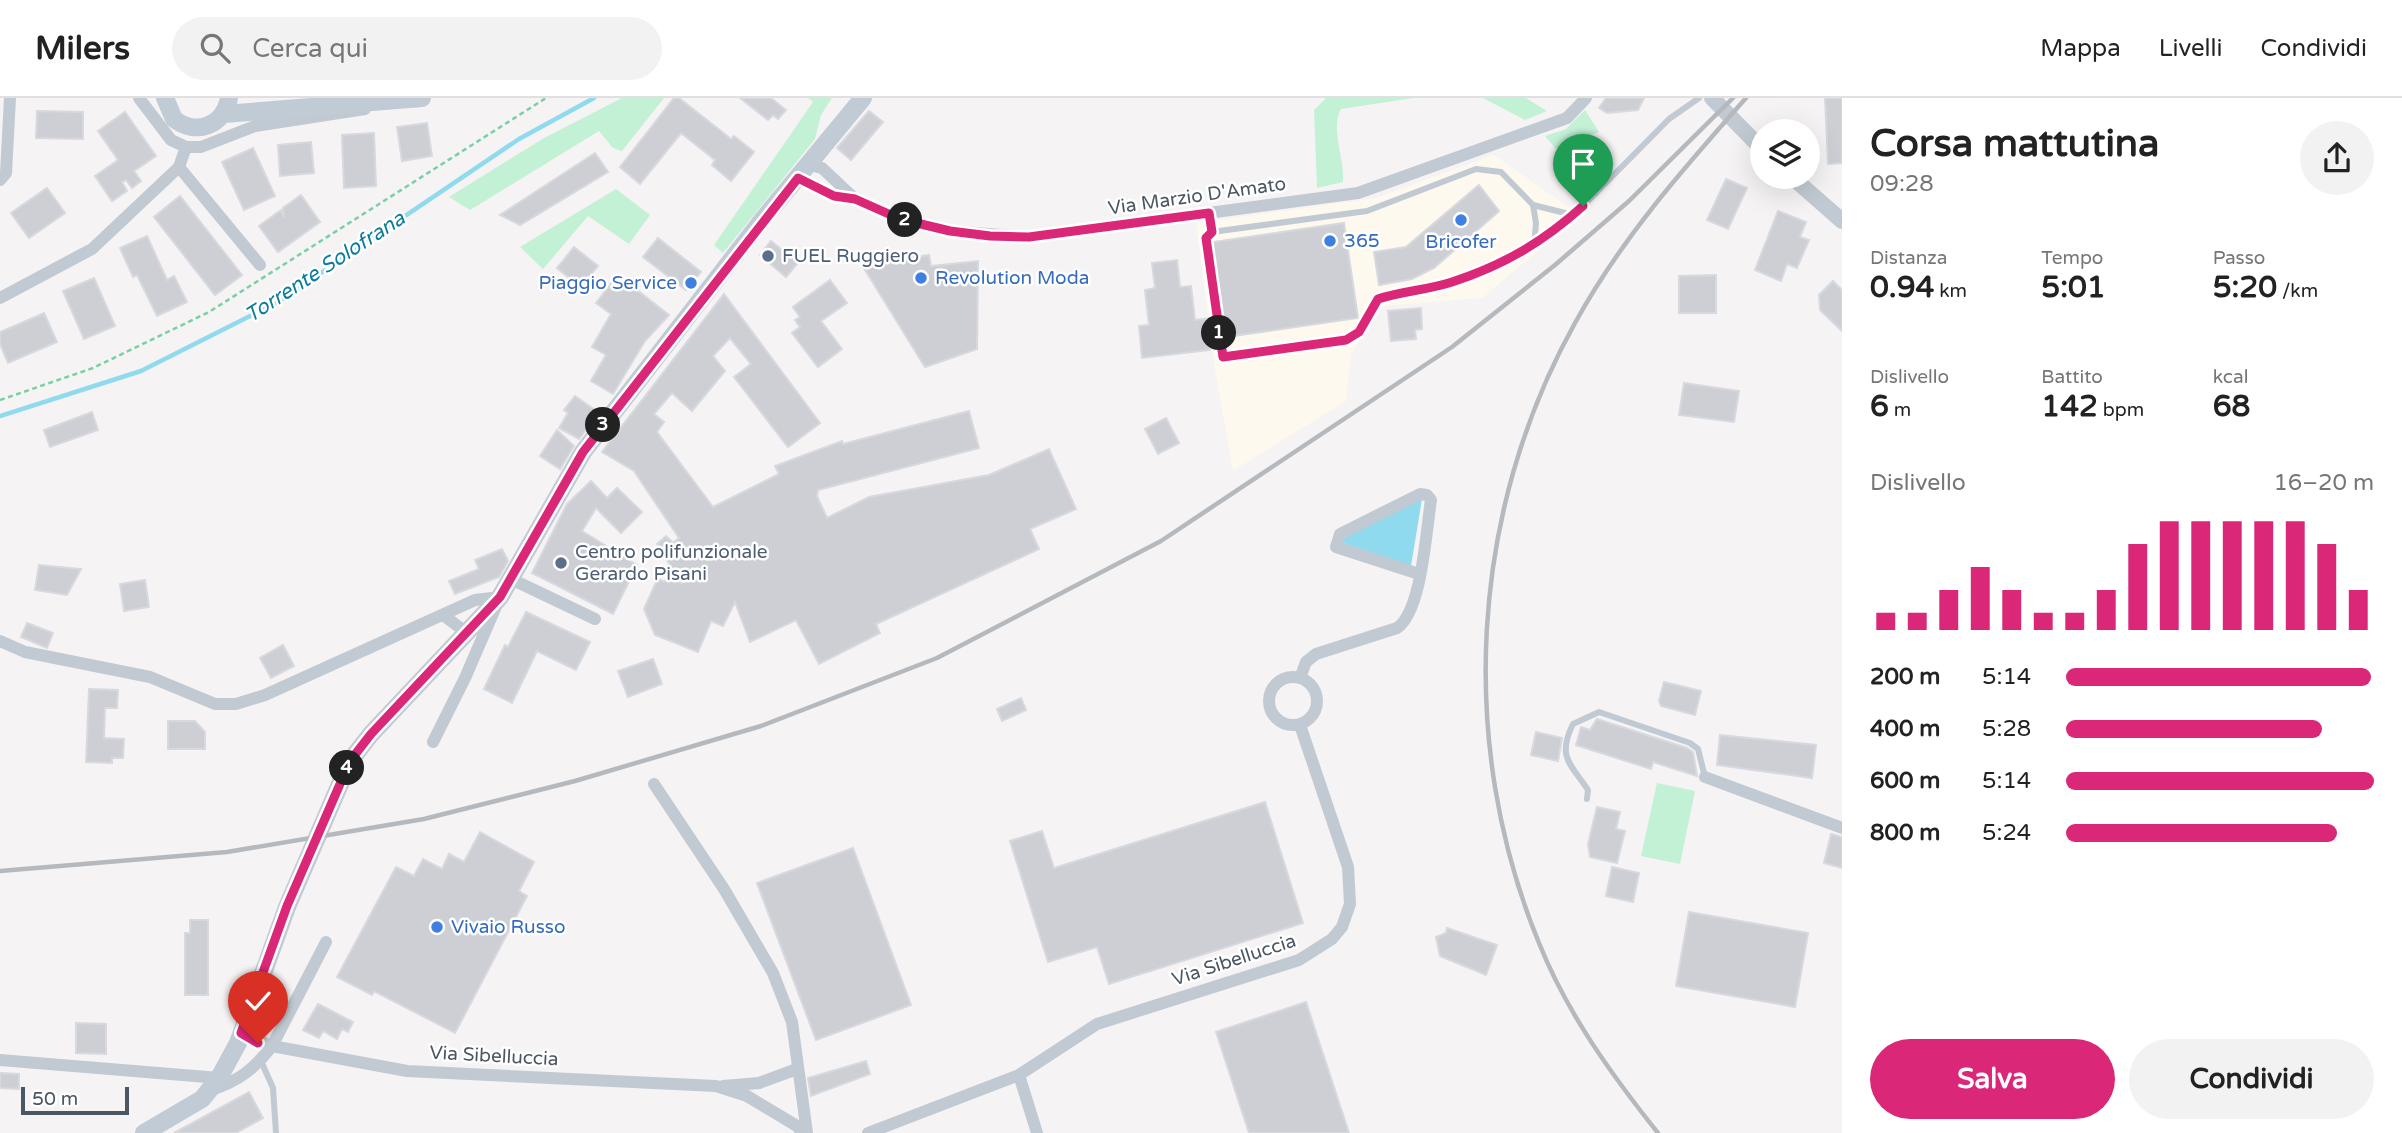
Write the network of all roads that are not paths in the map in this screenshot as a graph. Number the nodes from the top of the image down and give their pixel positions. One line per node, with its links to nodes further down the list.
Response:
1 (10, 98): 21 (street)
2 (139, 98): 13 (street)
3 (298, 98): 11 (main road)
4 (422, 98): 10 (main road)
5 (863, 98): 19 (main road)
6 (1586, 98): 18 (street, Via Marzio D'Amato)
7 (1699, 98): 25 (lane)
8 (1712, 98): 14 (street)
9 (164, 100): 12 (main road); 13 (street)
10 (384, 101): 11 (main road); 16 (street)
11 (332, 104): 12 (main road)
12 (224, 110): 16 (street)
13 (151, 115): 15 (street)
14 (1750, 137)
15 (186, 147): 16 (street); 17 (street)
16 (201, 147)
17 (179, 167): 36 (street); 37 (street)
18 (1431, 169): 22 (lane); 23 (street, Via Marzio D'Amato)
19 (804, 171): 26 (street); 26 (street, Via Marzio D'Amato); 39 (main road)
20 (1571, 171): 25 (lane)
21 (0, 180)
22 (1439, 184): 28 (lane); 29 (lane)
23 (1378, 187): 27 (street, Via Marzio D'Amato); 28 (lane)
24 (1805, 189): 33 (street)
25 (1596, 193): 31 (lane)
26 (855, 199): 30 (street, Via Marzio D'Amato)
27 (1306, 201): 30 (street, Via Marzio D'Amato); 32 (lane)
28 (1385, 205): 32 (lane)
29 (1533, 205): 31 (lane); 35 (lane)
30 (1209, 213): 34 (lane)
31 (1573, 215): 35 (lane)
32 (1311, 219): 34 (lane)
33 (1842, 222)
34 (1212, 232): 35 (lane)
35 (1534, 247)
36 (260, 265)
37 (0, 298)
38 (1419, 574): 38 (street); 45 (street)
39 (511, 579): 40 (main road); 42 (street)
40 (500, 597): 41 (street); 43 (main road); 47 (street)
41 (443, 615): 43 (street); 44 (street)
42 (595, 619)
43 (467, 633): 53 (main road)
44 (0, 641)
45 (1300, 678): 46 (street); 46 (street)
46 (1300, 725): 58 (street, Via Sibelluccia)
47 (433, 742)
48 (1705, 777): 50 (lane); 51 (street)
49 (654, 785): 57 (street, Via Sibelluccia)
50 (1587, 799)
51 (1842, 828)
52 (326, 942): 54 (street)
53 (241, 1033): 54 (street, Via Sibelluccia); 59 (main road)
54 (272, 1046): 56 (street); 60 (street, Via Sibelluccia)
55 (0, 1060): 59 (street)
56 (260, 1061): 59 (street); 62 (lane)
57 (797, 1069): 60 (street, Via Sibelluccia); 63 (street, Via Sibelluccia)
58 (1019, 1075): 64 (street, Via Sibelluccia); 65 (street)
59 (215, 1084): 61 (main road)
60 (716, 1086): 63 (street, Via Sibelluccia)
61 (144, 1133)
62 (276, 1133)
63 (804, 1133)
64 (868, 1133)
65 (1037, 1133)

